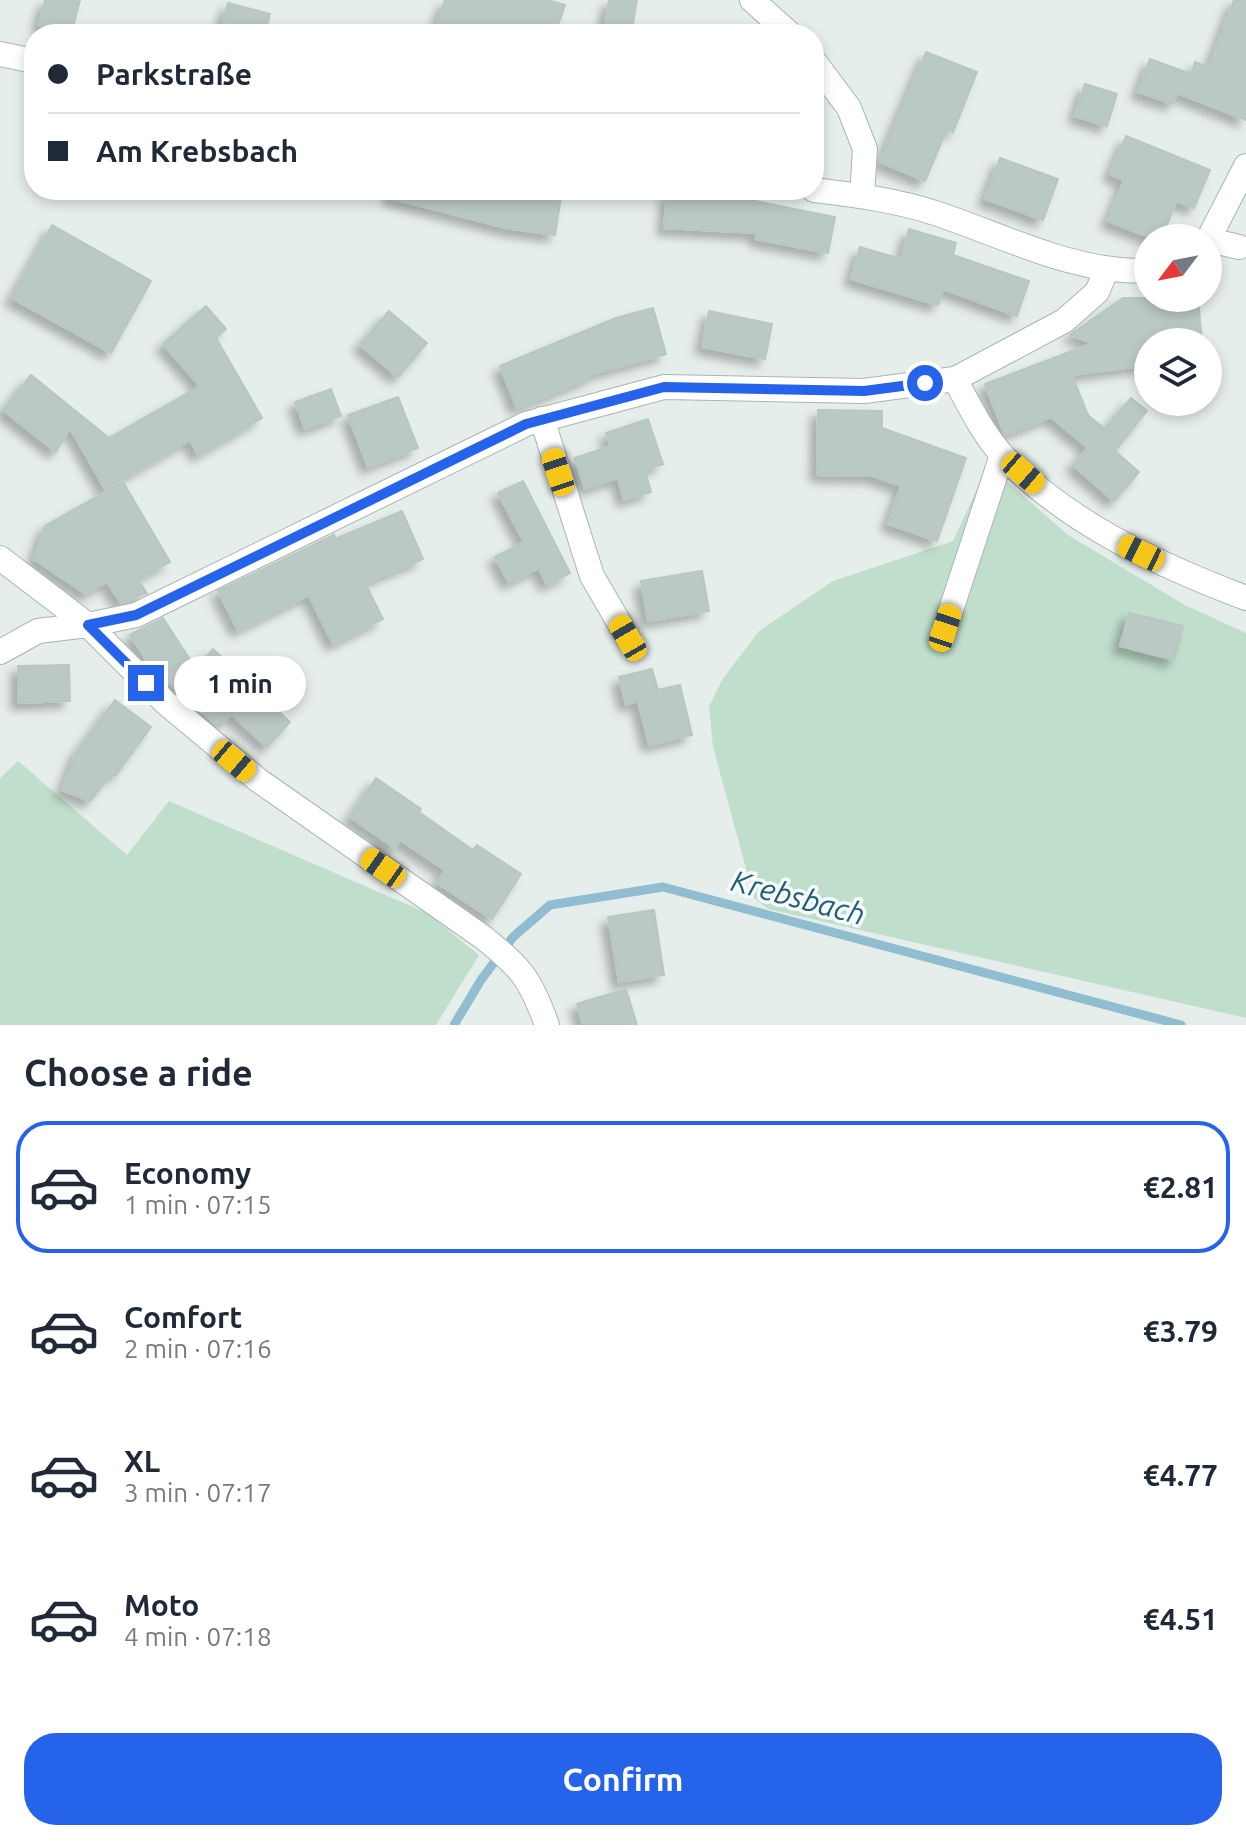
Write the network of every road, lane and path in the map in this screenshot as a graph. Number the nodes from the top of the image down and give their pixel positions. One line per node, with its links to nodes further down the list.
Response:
1 (752, 0): 2 (street)
2 (779, 24)
3 (0, 54): 4 (street)
4 (24, 59)
5 (824, 74): 8 (street)
6 (1246, 166): 9 (street)
7 (824, 191): 8 (street)
8 (862, 196): 12 (street)
9 (1216, 224)
10 (1222, 243): 11 (street)
11 (1239, 247)
12 (1106, 271): 13 (street); 14 (street)
13 (1134, 271)
14 (955, 379): 15 (street); 16 (street)
15 (542, 419): 19 (street); 21 (street)
16 (1002, 455): 18 (street); 20 (street)
17 (0, 558): 19 (street)
18 (1246, 598)
19 (88, 625): 22 (street); 23 (street)
20 (945, 628)
21 (628, 638)
22 (0, 652)
23 (547, 1025)

